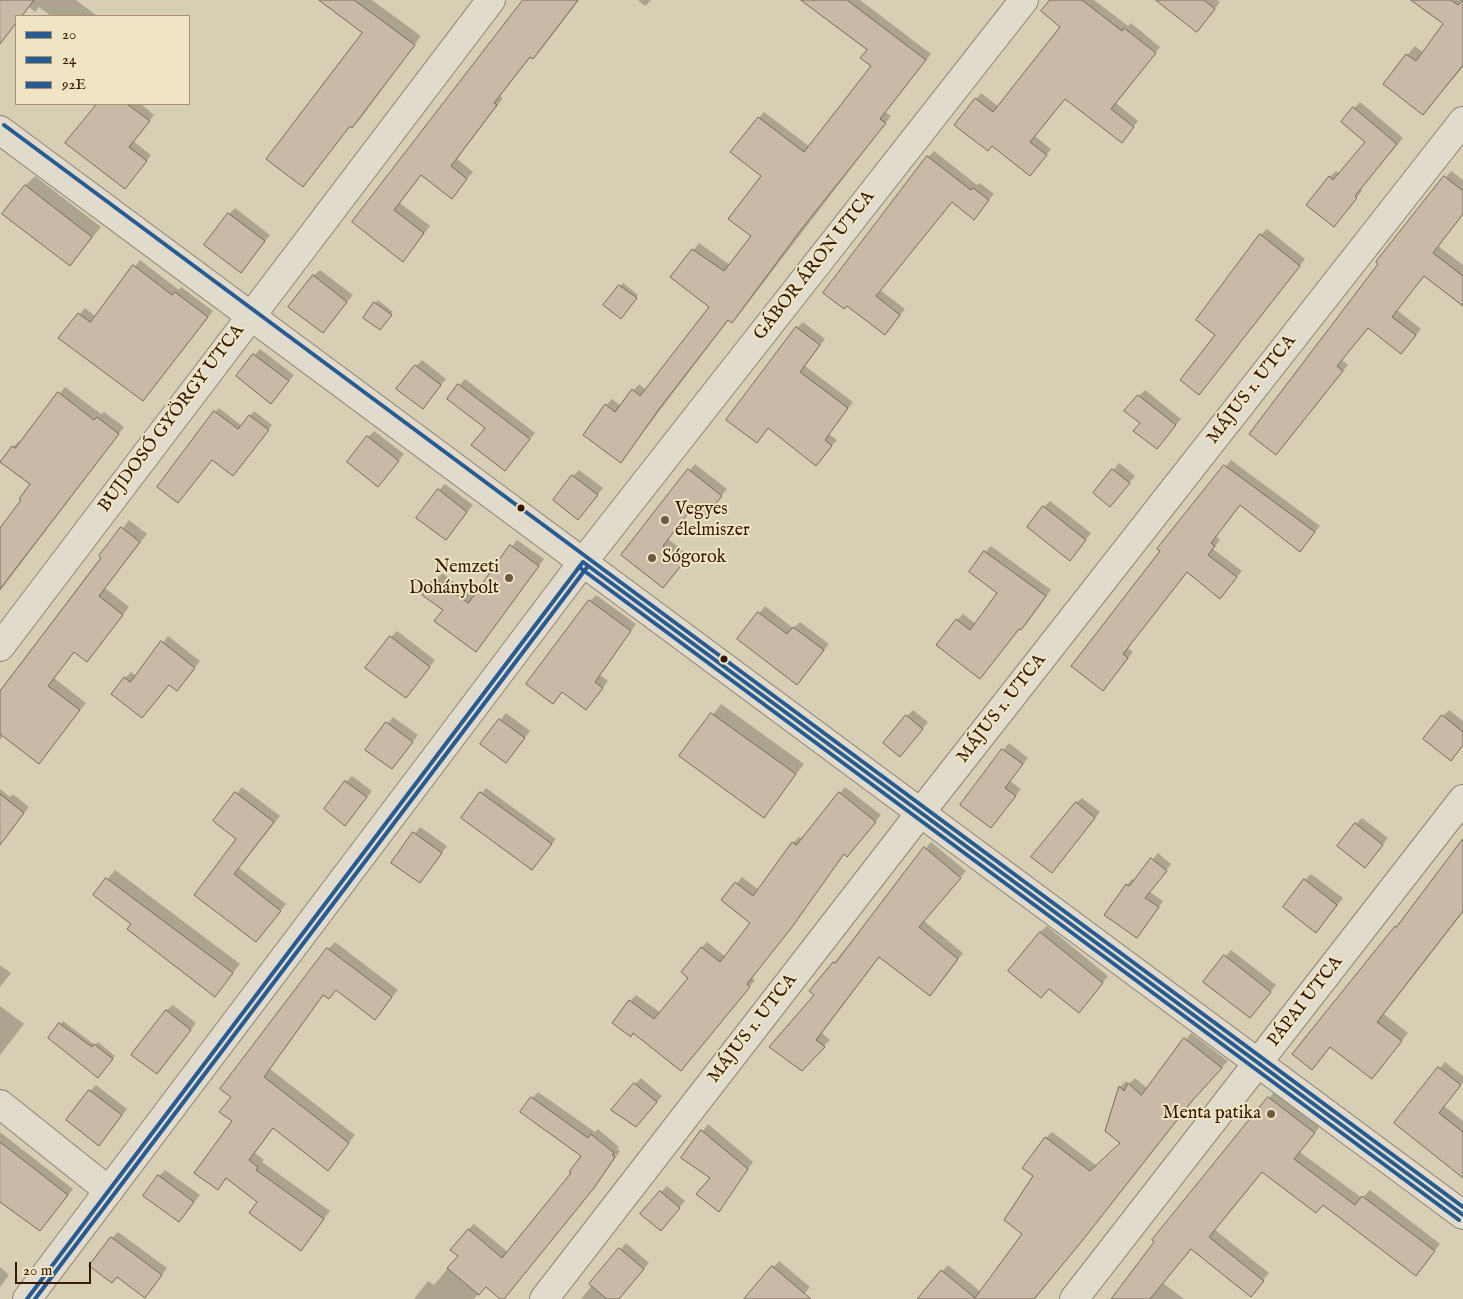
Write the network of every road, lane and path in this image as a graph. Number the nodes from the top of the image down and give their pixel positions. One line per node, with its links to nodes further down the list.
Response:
1 (491, 0): 5 (street, BUJDOSÓ GYÖRGY UTCA)
2 (1024, 0): 6 (street, GÁBOR ÁRON UTCA)
3 (1463, 121): 9 (street, MÁJUS 1. UTCA)
4 (0, 130): 5 (street)
5 (250, 315): 6 (street); 7 (street, BUJDOSÓ GYÖRGY UTCA)
6 (582, 562): 9 (street); 12 (street, GÁBOR ÁRON UTCA)
7 (0, 647)
8 (1463, 799): 10 (street, PÁPAI UTCA)
9 (921, 812): 10 (street); 15 (street, MÁJUS 1. UTCA)
10 (1259, 1063): 13 (street); 16 (street, PÁPAI UTCA)
11 (0, 1104): 12 (street)
12 (109, 1191): 14 (street, GÁBOR ÁRON UTCA)
13 (1463, 1214)
14 (27, 1299)
15 (544, 1299)
16 (1074, 1299)

